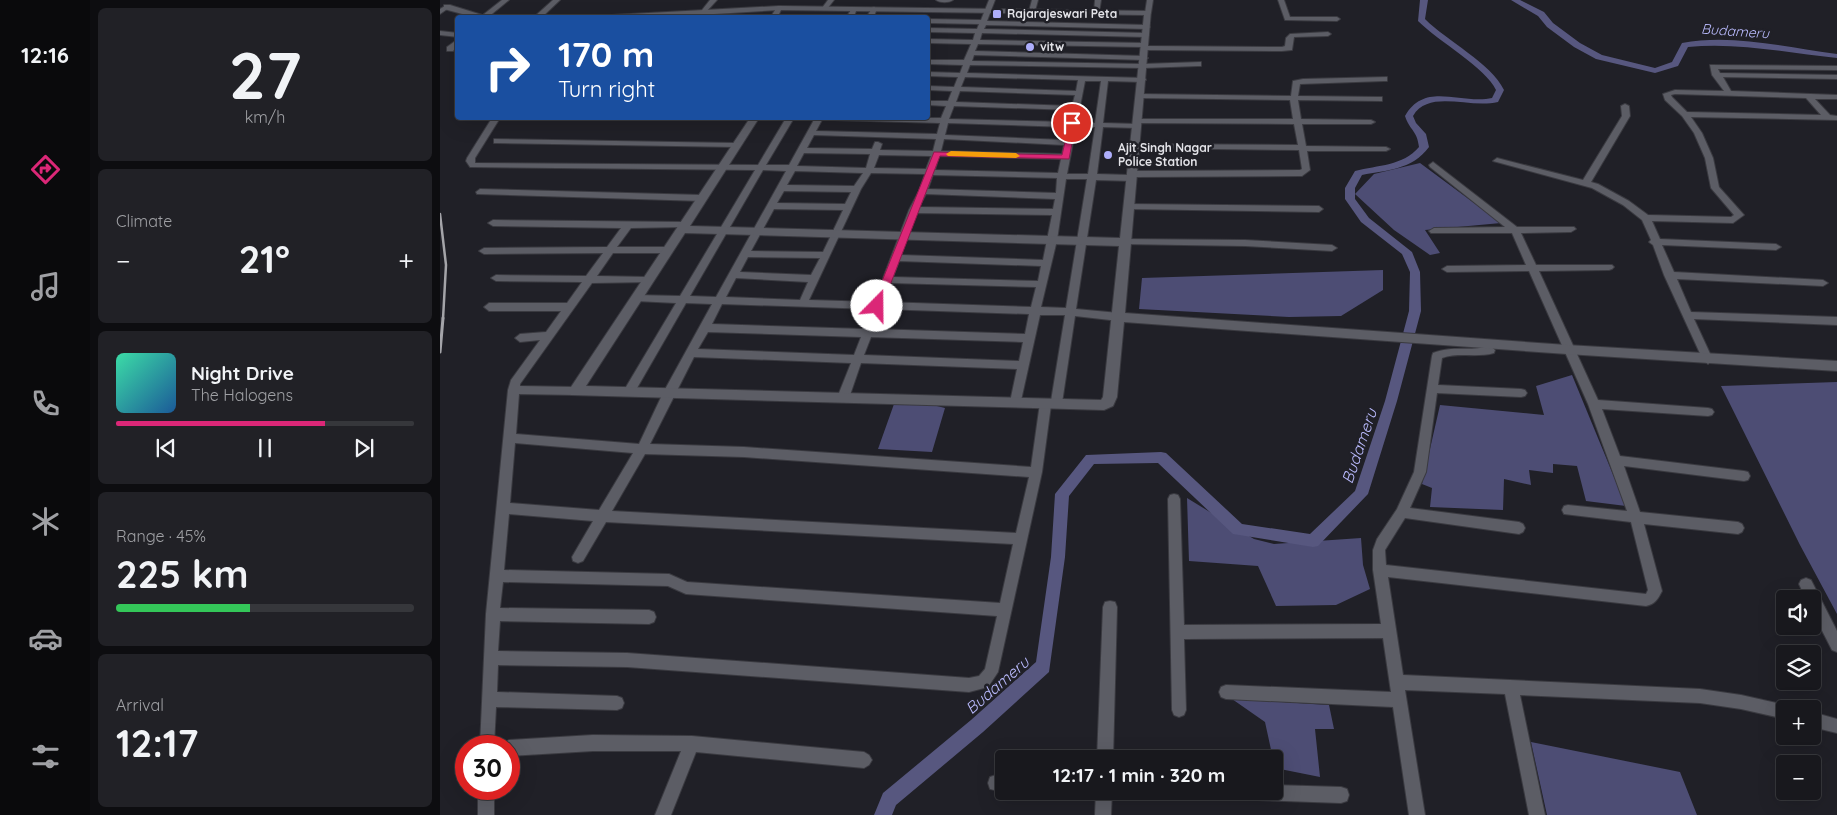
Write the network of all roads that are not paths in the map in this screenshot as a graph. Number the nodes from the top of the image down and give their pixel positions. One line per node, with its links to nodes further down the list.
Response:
1 (456, 0): 15 (street)
2 (506, 0): 26 (street)
3 (558, 0): 27 (street)
4 (714, 0): 19 (street)
5 (831, 0): 14 (street)
6 (939, 0): 7 (street)
7 (950, 0): 18 (street)
8 (992, 0): 20 (street)
9 (1035, 0): 21 (street)
10 (1098, 0): 23 (street)
11 (1150, 0): 24 (street)
12 (1281, 0): 33 (street)
13 (779, 8): 14 (street); 19 (street); 29 (street)
14 (825, 8): 16 (street); 30 (street)
15 (443, 9): 25 (street)
16 (854, 9): 17 (street); 31 (street)
17 (874, 9): 18 (street); 32 (street)
18 (942, 10): 20 (street); 34 (street)
19 (704, 11): 28 (street)
20 (988, 11): 21 (street); 35 (street)
21 (1032, 12): 22 (street)
22 (1064, 12): 23 (street); 36 (street)
23 (1097, 12): 24 (street)
24 (1148, 13): 47 (street)
25 (472, 15)
26 (485, 15)
27 (540, 15)
28 (674, 15)
29 (775, 15)
30 (821, 15)
31 (851, 15)
32 (871, 15)
33 (1337, 19)
34 (930, 21): 35 (street)
35 (984, 22): 36 (street); 38 (street)
36 (1063, 24): 40 (street); 47 (street)
37 (930, 31): 38 (street)
38 (980, 31): 40 (street); 44 (street)
39 (440, 33): 42 (street)
40 (1060, 34): 46 (street); 47 (street)
41 (1328, 34): 47 (street)
42 (455, 35)
43 (930, 41): 44 (street)
44 (976, 42): 46 (street); 49 (street)
45 (455, 44): 48 (street)
46 (1058, 44): 47 (street); 50 (street)
47 (1145, 46): 50 (street); 53 (street); 54 (street); 63 (street)
48 (450, 50)
49 (972, 52): 50 (street); 52 (street)
50 (1056, 55): 54 (street)
51 (930, 62): 52 (street)
52 (968, 62): 54 (street); 57 (street)
53 (1198, 64)
54 (1054, 65): 60 (street)
55 (1837, 68): 58 (street)
56 (930, 74): 57 (street)
57 (963, 75): 60 (street); 66 (street)
58 (1716, 76): 59 (street); 68 (street)
59 (1837, 77)
60 (1052, 78): 61 (street)
61 (1082, 78): 62 (street); 67 (street)
62 (1105, 79): 63 (street); 92 (street)
63 (1142, 80): 69 (street)
64 (1384, 80): 72 (street)
65 (930, 88): 66 (street)
66 (957, 88): 67 (street); 75 (street)
67 (1079, 93): 77 (street)
68 (1729, 94): 70 (street); 78 (street)
69 (1140, 96): 72 (street); 91 (street)
70 (1808, 96): 71 (street); 79 (street)
71 (1837, 96)
72 (1294, 99): 73 (street); 88 (street)
73 (1379, 99)
74 (930, 103): 75 (street)
75 (953, 104): 77 (street); 82 (street)
76 (1625, 106): 116 (street)
77 (1075, 108): 90 (street)
78 (1685, 114): 79 (street); 129 (street)
79 (1827, 117): 80 (street)
80 (1837, 118)
81 (930, 119): 82 (street)
82 (946, 119): 90 (street); 95 (street)
83 (495, 120): 108 (street)
84 (753, 120): 98 (street)
85 (789, 120): 109 (street)
86 (818, 120): 93 (street)
87 (888, 120): 94 (street)
88 (1298, 122): 89 (street); 91 (street); 100 (street)
89 (1371, 122)
90 (1072, 123): 92 (street); 97 (street)
91 (1137, 123): 92 (street); 99 (street)
92 (1099, 124): 115 (street)
93 (812, 133): 94 (street); 102 (street)
94 (882, 134): 95 (street); 103 (street)
95 (941, 137): 97 (street); 104 (street)
96 (497, 141): 98 (street)
97 (1068, 142): 105 (street)
98 (736, 145): 108 (street)
99 (1135, 146): 100 (street); 114 (street)
100 (1302, 148): 101 (street); 114 (street)
101 (1386, 149)
102 (801, 150): 103 (street); 110 (street)
103 (875, 150): 104 (street); 111 (street)
104 (936, 154): 105 (street); 112 (street)
105 (1066, 157): 113 (street)
106 (1497, 160): 116 (street)
107 (1433, 166): 135 (street)
108 (722, 167): 109 (street); 122 (street)
109 (761, 167): 110 (street); 134 (street)
110 (792, 168): 111 (street); 117 (street)
111 (869, 170): 112 (street); 118 (street)
112 (930, 171): 113 (street); 119 (street)
113 (1062, 176): 115 (street); 121 (street)
114 (1133, 176): 115 (street); 125 (street)
115 (1092, 177): 141 (street)
116 (1586, 183): 129 (street)
117 (780, 188): 118 (street); 123 (street)
118 (856, 189): 124 (street)
119 (923, 191): 121 (street); 127 (street)
120 (480, 192): 122 (street)
121 (1060, 196): 128 (street)
122 (702, 198): 132 (street)
123 (770, 206): 124 (street); 137 (street)
124 (848, 207): 138 (street)
125 (1130, 207): 126 (street); 142 (street)
126 (1319, 209)
127 (913, 210): 128 (street); 139 (street)
128 (1057, 212): 140 (street)
129 (1646, 218): 143 (street)
130 (493, 223): 131 (street)
131 (628, 225): 132 (street); 148 (street)
132 (683, 226): 134 (street); 146 (street)
133 (1570, 229): 135 (street)
134 (723, 230): 137 (street); 166 (street)
135 (1515, 230): 136 (street); 155 (street)
136 (1434, 231)
137 (757, 232): 138 (street); 149 (street)
138 (836, 234): 139 (street); 150 (street)
139 (904, 235): 140 (street); 151 (street)
140 (1052, 240): 141 (street); 152 (street)
141 (1082, 241): 142 (street); 173 (street)
142 (1124, 242): 145 (street); 175 (street)
143 (1654, 242): 144 (street); 157 (street)
144 (1776, 247)
145 (1332, 248)
146 (668, 250): 148 (street); 161 (street)
147 (484, 251): 148 (street)
148 (609, 252): 159 (street)
149 (745, 254): 150 (street); 156 (street)
150 (827, 255): 160 (street)
151 (895, 258): 152 (street); 162 (street)
152 (1046, 263): 164 (street)
153 (1609, 268): 155 (street)
154 (1447, 269): 155 (street)
155 (1533, 269): 183 (street)
156 (733, 275): 160 (street); 167 (street)
157 (1669, 275): 163 (street); 174 (street)
158 (496, 278): 159 (street)
159 (590, 279): 161 (street); 171 (street)
160 (815, 279): 168 (street)
161 (648, 280): 165 (street)
162 (887, 280): 164 (street); 169 (street)
163 (1823, 283)
164 (1042, 284): 172 (street)
165 (636, 298): 166 (street); 191 (street)
166 (683, 299): 167 (street); 192 (street)
167 (719, 301): 168 (street); 177 (street)
168 (803, 304): 169 (street)
169 (877, 306): 172 (street); 178 (street)
170 (489, 307): 171 (street)
171 (570, 307): 179 (street)
172 (1035, 311): 173 (street); 181 (street)
173 (1070, 312): 175 (street); 197 (street)
174 (1686, 315): 176 (street); 186 (street)
175 (1119, 317): 182 (street); 197 (street)
176 (1837, 321)
177 (704, 328): 178 (street); 184 (street)
178 (866, 333): 181 (street); 185 (street)
179 (549, 336): 180 (street); 190 (street)
180 (520, 338)
181 (1029, 338): 187 (street)
182 (1488, 346): 183 (street); 189 (street)
183 (1570, 350): 186 (street); 198 (street)
184 (690, 353): 185 (street); 193 (street)
185 (857, 359): 187 (street); 195 (street)
186 (1708, 360): 188 (street)
187 (1024, 365): 196 (street)
188 (1837, 366)
189 (1432, 389): 194 (street); 208 (street)
190 (514, 390): 191 (street); 200 (street)
191 (576, 391): 192 (street)
192 (629, 392): 193 (street)
193 (669, 393): 195 (street); 201 (street)
194 (1521, 393)
195 (843, 398): 196 (street)
196 (1016, 402): 197 (street)
197 (1051, 403): 203 (street)
198 (1594, 404): 199 (street); 202 (street)
199 (1708, 412)
200 (510, 438): 201 (street); 206 (street)
201 (642, 449): 203 (street); 209 (street)
202 (1616, 460): 204 (street); 210 (street)
203 (1036, 472): 213 (street)
204 (1744, 476)
205 (1174, 499): 223 (street)
206 (504, 508): 209 (street); 216 (street)
207 (1568, 510): 210 (street)
208 (1402, 512): 211 (street); 215 (street)
209 (603, 516): 213 (street); 214 (street)
210 (1636, 518): 212 (street); 215 (street)
211 (1519, 528)
212 (1738, 528)
213 (1020, 539): 219 (street)
214 (578, 557)
215 (1380, 570): 222 (street)
216 (497, 576): 219 (street); 220 (street)
217 (1806, 584): 224 (street)
218 (1110, 607): 239 (street)
219 (1004, 610): 225 (street)
220 (493, 614): 221 (street); 225 (street)
221 (649, 617)
222 (1389, 631): 223 (street); 226 (street)
223 (1178, 632): 232 (street)
224 (1837, 645)
225 (491, 658): 229 (street)
226 (1397, 682): 227 (street); 230 (street)
227 (1511, 687): 233 (street); 249 (street)
228 (1226, 692): 230 (street)
229 (488, 700): 231 (street); 236 (street)
230 (1399, 700): 248 (street)
231 (617, 703)
232 (1179, 710)
233 (1776, 710)
234 (1821, 722): 235 (street)
235 (1837, 726)
236 (487, 735)
237 (692, 744): 238 (street); 240 (street); 246 (street)
238 (520, 747)
239 (1105, 750)
240 (864, 760)
241 (1283, 793): 242 (street)
242 (1341, 795)
243 (486, 800): 245 (street)
244 (1104, 800): 247 (street)
245 (486, 815)
246 (663, 815)
247 (1103, 815)
248 (1417, 815)
249 (1537, 815)

